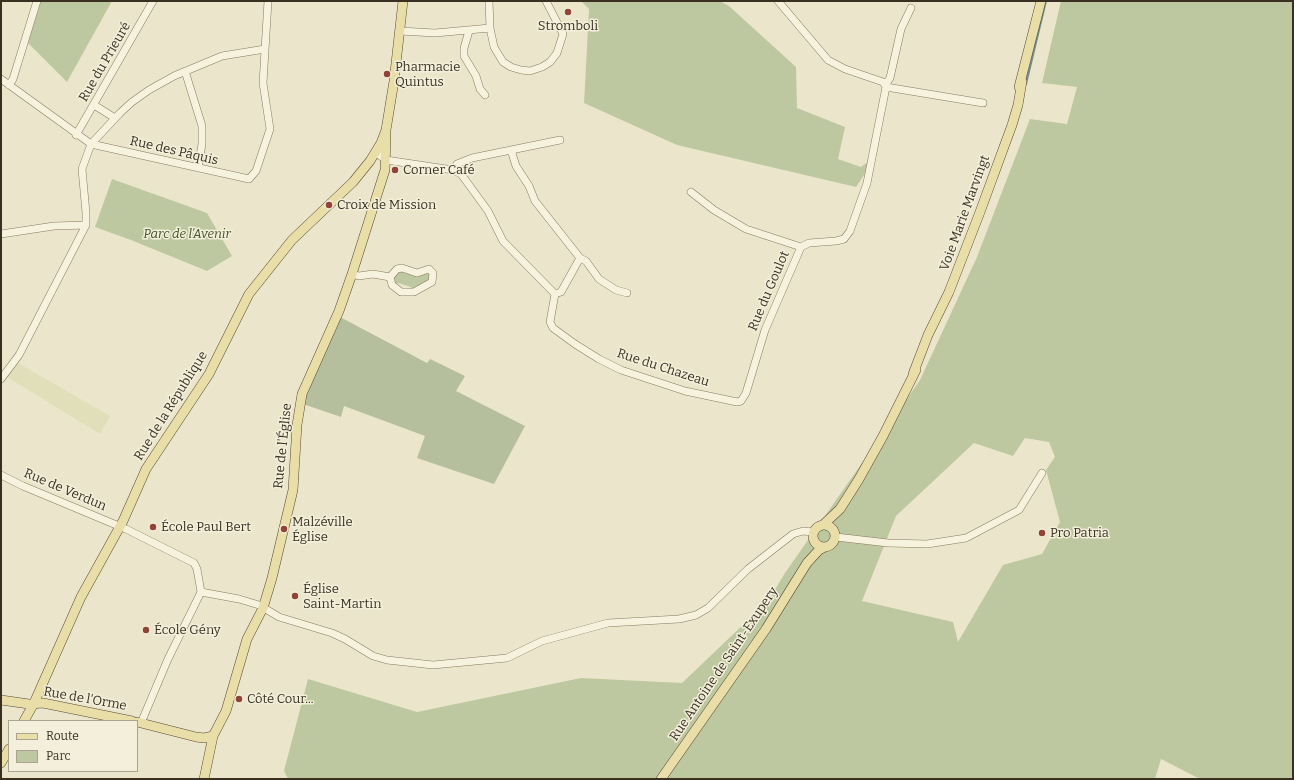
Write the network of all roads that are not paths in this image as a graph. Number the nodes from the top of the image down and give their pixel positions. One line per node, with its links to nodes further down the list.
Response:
1 (37, 1): 16 (street)
2 (153, 1): 20 (street, Rue du Prieuré)
3 (268, 1): 13 (street)
4 (403, 1): 11 (main road)
5 (489, 1): 10 (street)
6 (546, 1): 10 (street)
7 (778, 1): 17 (street)
8 (1041, 1): 44 (main road, Voie Marie Marvingt)
9 (911, 8): 17 (street, Rue du Goulot)
10 (490, 28): 12 (street)
11 (400, 31): 12 (street); 22 (main road)
12 (469, 31): 18 (street)
13 (265, 49): 14 (street); 29 (street, Rue des Pâquis)
14 (185, 72): 21 (street); 29 (street)
15 (1, 79): 16 (street, Rue des Pâquis)
16 (9, 85): 23 (street, Rue des Pâquis)
17 (886, 85): 19 (street); 34 (street, Rue du Goulot)
18 (485, 95)
19 (983, 103)
20 (94, 105): 21 (street); 23 (street, Rue du Prieuré)
21 (115, 118): 25 (street)
22 (386, 130): 27 (main road, Rue de la République); 28 (main road, Rue de l'Église)
23 (76, 135): 25 (street, Rue des Pâquis)
24 (560, 140): 26 (street)
25 (91, 144): 29 (street, Rue des Pâquis); 32 (street)
26 (511, 150): 30 (street); 35 (street)
27 (376, 153): 28 (street); 46 (main road, Rue de la République)
28 (386, 160): 30 (street); 36 (main road, Rue de l'Église)
29 (198, 168)
30 (453, 170): 39 (street)
31 (691, 192): 34 (street)
32 (86, 226): 33 (street); 40 (street)
33 (1, 234)
34 (801, 247): 41 (street, Rue du Goulot)
35 (580, 258): 38 (street); 39 (street)
36 (352, 274): 37 (street); 52 (main road, Rue de l'Église)
37 (390, 277): 37 (street)
38 (626, 293)
39 (555, 294): 41 (street, Rue du Chazeau)
40 (1, 379)
41 (741, 401)
42 (1042, 473): 47 (street)
43 (1, 475): 46 (street, Rue de Verdun)
44 (840, 509): 45 (main road, Voie Marie Marvingt); 47 (main road, Voie Marie Marvingt)
45 (824, 524): 47 (main road); 48 (main road)
46 (120, 526): 51 (street, Rue de Verdun); 54 (main road, Rue de la République)
47 (835, 533): 49 (main road)
48 (814, 537): 49 (main road); 50 (main road, Rue Antoine de Saint-Exupery); 52 (street)
49 (826, 547): 50 (main road, Rue Antoine de Saint-Exupery)
50 (807, 563): 63 (main road, Rue Antoine de Saint-Exupery)
51 (201, 592): 52 (street); 57 (street)
52 (263, 608): 59 (main road, Rue de l'Église)
53 (1, 700): 54 (main road, Rue de l'Orme)
54 (34, 704): 55 (main road, Rue de la République); 56 (main road, Rue de l'Orme)
55 (25, 720)
56 (126, 720)
57 (137, 720)
58 (138, 722): 59 (main road, Rue de l'Orme)
59 (213, 736): 62 (main road, Rue de l'Église)
60 (8, 751): 61 (main road)
61 (1, 763)
62 (204, 779)
63 (661, 779)

